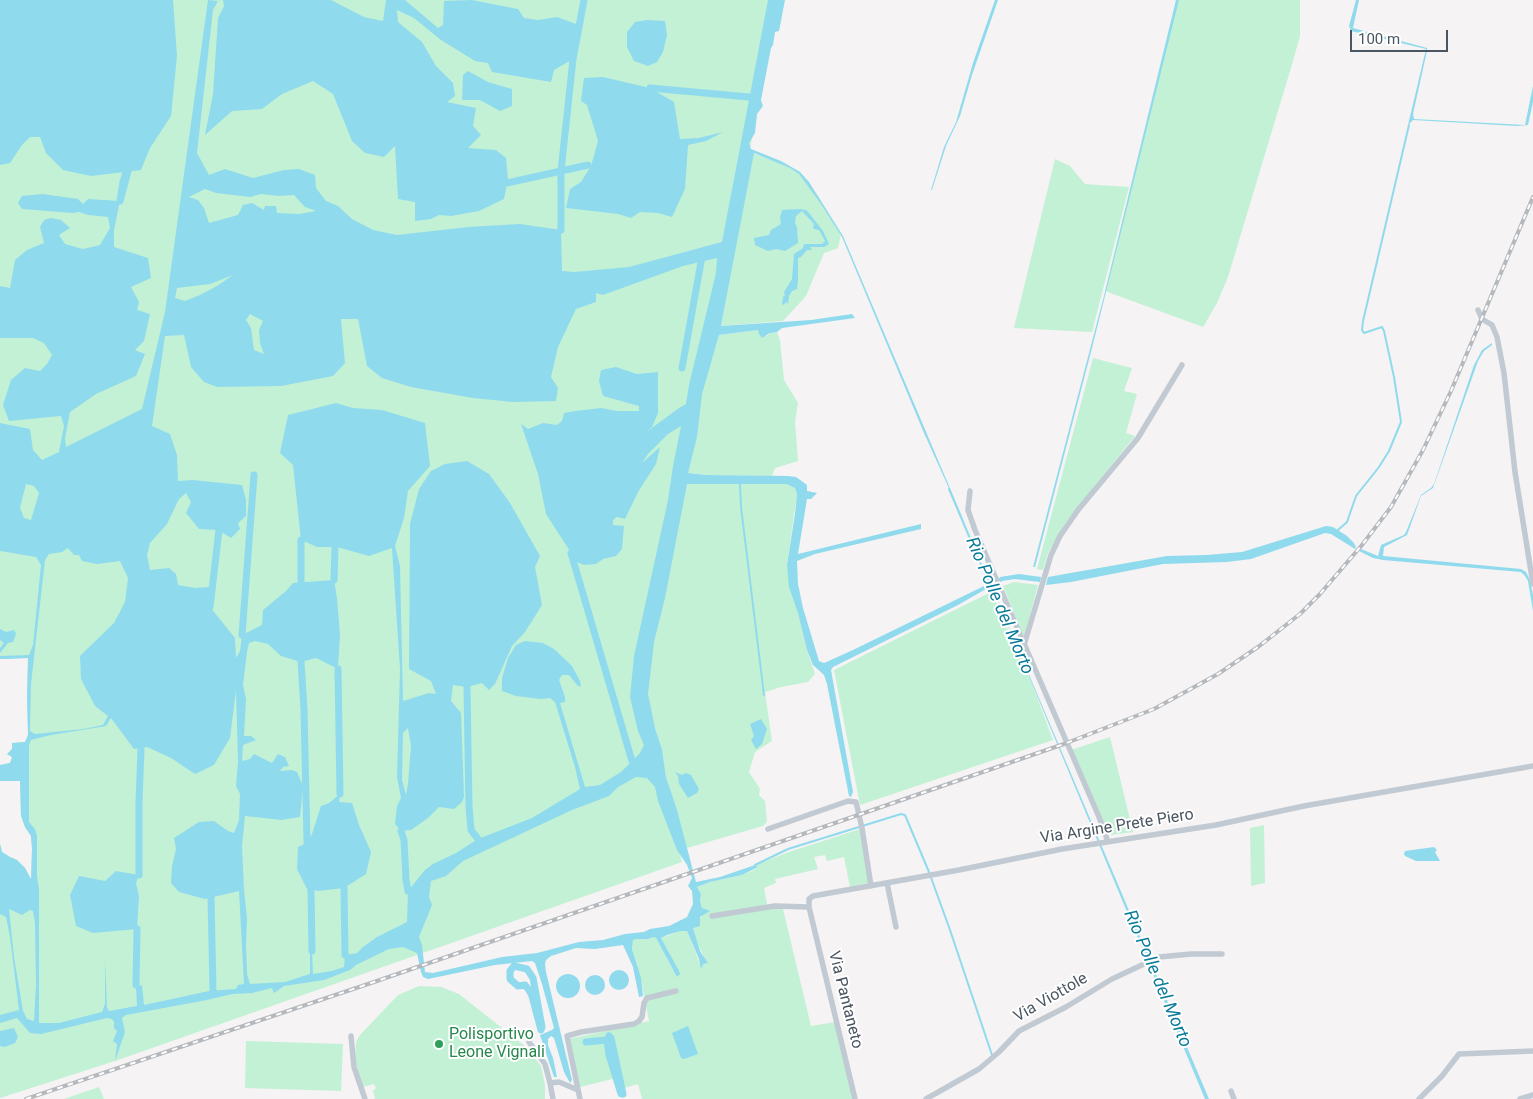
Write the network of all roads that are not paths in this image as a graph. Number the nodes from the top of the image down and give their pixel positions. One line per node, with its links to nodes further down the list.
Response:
1 (1478, 310): 4 (street)
2 (1182, 365): 5 (street)
3 (970, 491): 5 (street)
4 (1533, 584)
5 (1024, 645): 8 (street)
6 (1533, 766): 8 (street, Via Argine Prete Piero)
7 (768, 829): 10 (street)
8 (1106, 842): 9 (street, Via Argine Prete Piero)
9 (887, 883): 10 (street, Via Argine Prete Piero); 13 (street)
10 (871, 886): 11 (street, Via Argine Prete Piero)
11 (809, 907): 12 (street); 26 (street, Via Pantaneto)
12 (712, 916)
13 (896, 927)
14 (1222, 954): 27 (street, Via Viottole)
15 (676, 991): 20 (street)
16 (351, 1036): 23 (street)
17 (529, 1042): 19 (street)
18 (1533, 1051): 29 (street)
19 (550, 1083): 20 (street); 24 (street)
20 (578, 1090): 25 (street)
21 (1231, 1091): 28 (street)
22 (1533, 1095): 30 (street)
23 (365, 1099)
24 (553, 1099)
25 (580, 1099)
26 (855, 1099)
27 (926, 1099)
28 (1234, 1099)
29 (1419, 1099)
30 (1520, 1099)

